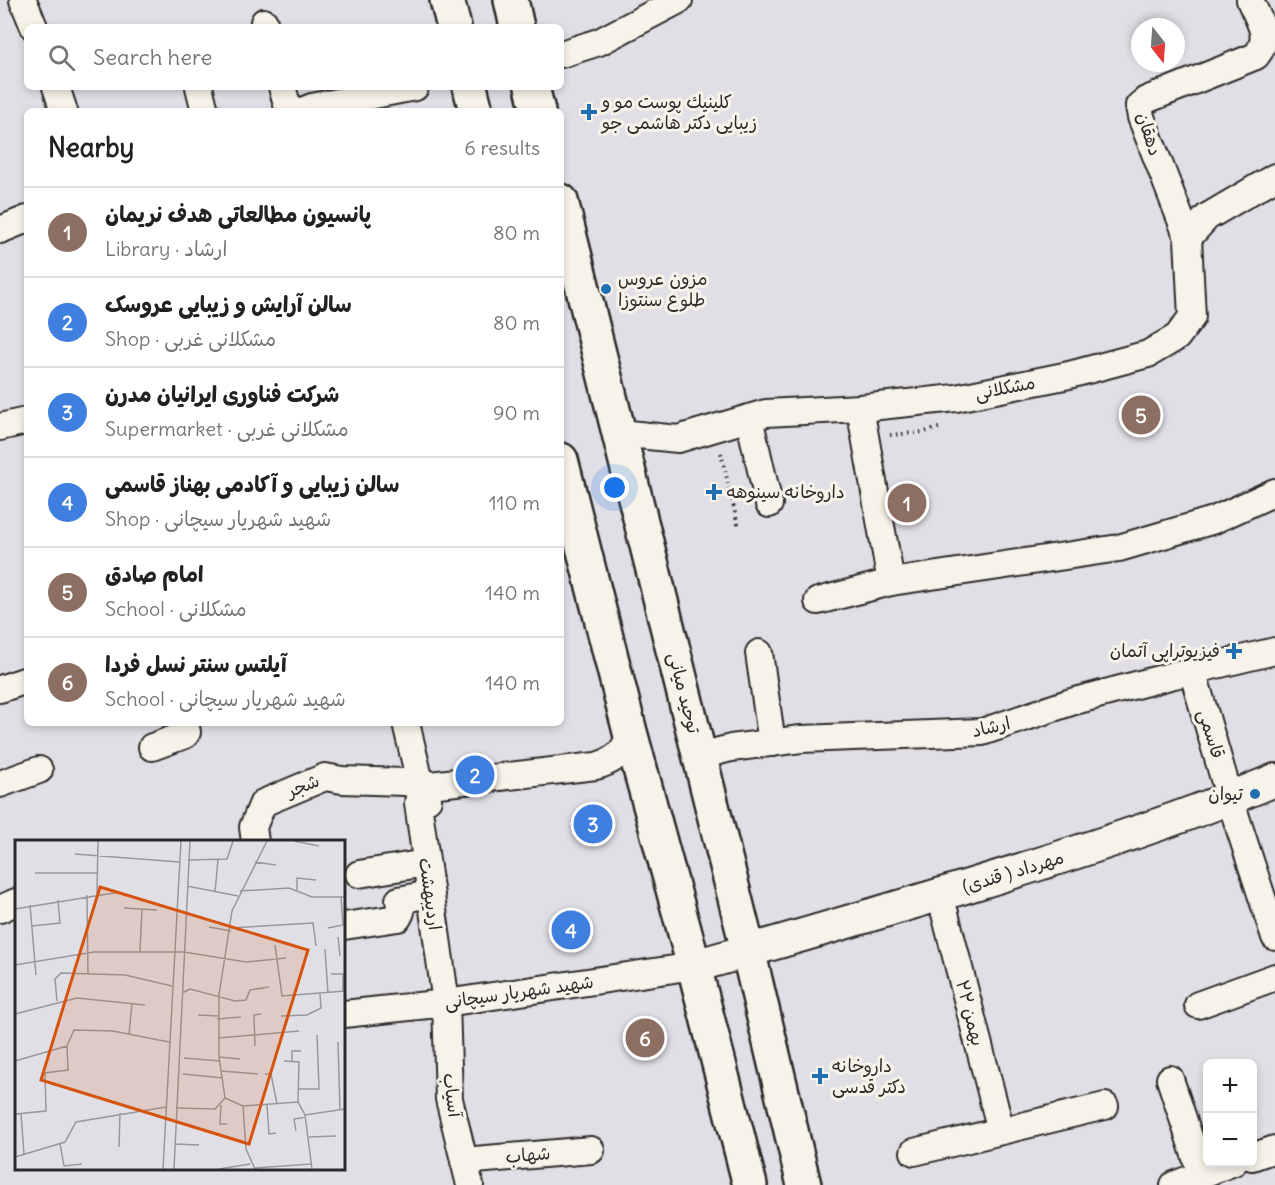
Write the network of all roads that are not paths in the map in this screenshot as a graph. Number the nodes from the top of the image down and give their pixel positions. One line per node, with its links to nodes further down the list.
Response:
1 (23, 0): 6 (street)
2 (447, 0): 7 (main road)
3 (511, 0): 8 (main road)
4 (679, 0): 9 (street)
5 (1250, 0): 26 (street, دهقان)
6 (33, 24)
7 (453, 24)
8 (516, 24)
9 (564, 53)
10 (57, 90): 16 (street)
11 (200, 90): 17 (street)
12 (283, 90): 18 (street)
13 (400, 90): 19 (street)
14 (471, 90): 20 (main road)
15 (533, 90): 21 (main road)
16 (63, 108)
17 (205, 108)
18 (288, 108)
19 (310, 108)
20 (475, 108)
21 (537, 108)
22 (1275, 177): 26 (street)
23 (564, 213): 31 (main road, توحید میانی)
24 (24, 220): 25 (street)
25 (0, 230)
26 (1188, 238): 27 (street, مشکلانی)
27 (860, 408): 28 (street, مشکلانی); 35 (street)
28 (749, 418): 31 (street, مشکلانی); 34 (street)
29 (24, 421): 30 (street)
30 (0, 427)
31 (619, 433): 47 (main road, توحید میانی)
32 (564, 472): 44 (main road)
33 (1275, 492): 35 (street)
34 (769, 504)
35 (891, 582): 36 (street)
36 (818, 601)
37 (1275, 651): 39 (street, ارشاد)
38 (759, 653): 45 (street)
39 (1192, 670): 45 (street, ارشاد); 52 (street, قاسمی)
40 (24, 681): 41 (street)
41 (0, 689)
42 (186, 726): 46 (street)
43 (407, 726): 51 (street, اردیبهشت)
44 (630, 732): 51 (street, شجر); 63 (main road)
45 (772, 743): 47 (street, ارشاد)
46 (152, 747)
47 (700, 756): 62 (main road, توحید میانی)
48 (39, 770): 50 (street)
49 (1275, 780): 52 (street, مهرداد ( قندی))
50 (0, 784)
51 (421, 786): 53 (street, شجر); 54 (street, اردیبهشت); 65 (street, اردیبهشت)
52 (1230, 798): 57 (street, مهرداد ( قندی)); 61 (street, قاسمی)
53 (255, 840)
54 (426, 863): 55 (street); 56 (street, اردیبهشت)
55 (359, 874)
56 (430, 894): 60 (street); 65 (street, اردیبهشت)
57 (940, 894): 62 (street, مهرداد ( قندی)); 70 (street, ۲۲ بهمن)
58 (15, 902): 59 (street)
59 (0, 909)
60 (345, 926)
61 (1275, 937)
62 (748, 951): 63 (street, مهرداد ( قندی)); 79 (main road, توحید میانی)
63 (694, 966): 65 (street, شهید شهریار سیچانی); 78 (main road)
64 (1275, 977): 66 (street)
65 (453, 1002): 67 (street, شهید شهریار سیچانی); 77 (street, آسیاب)
66 (1198, 1005)
67 (345, 1014)
68 (1170, 1079): 76 (street)
69 (1105, 1106): 70 (street)
70 (1000, 1131): 73 (street)
71 (1275, 1149): 74 (street)
72 (591, 1150): 77 (street, شهاب)
73 (914, 1152)
74 (1257, 1154)
75 (1219, 1167): 76 (street)
76 (1201, 1173): 80 (street)
77 (466, 1178)
78 (750, 1185)
79 (804, 1185)
80 (1174, 1185)

